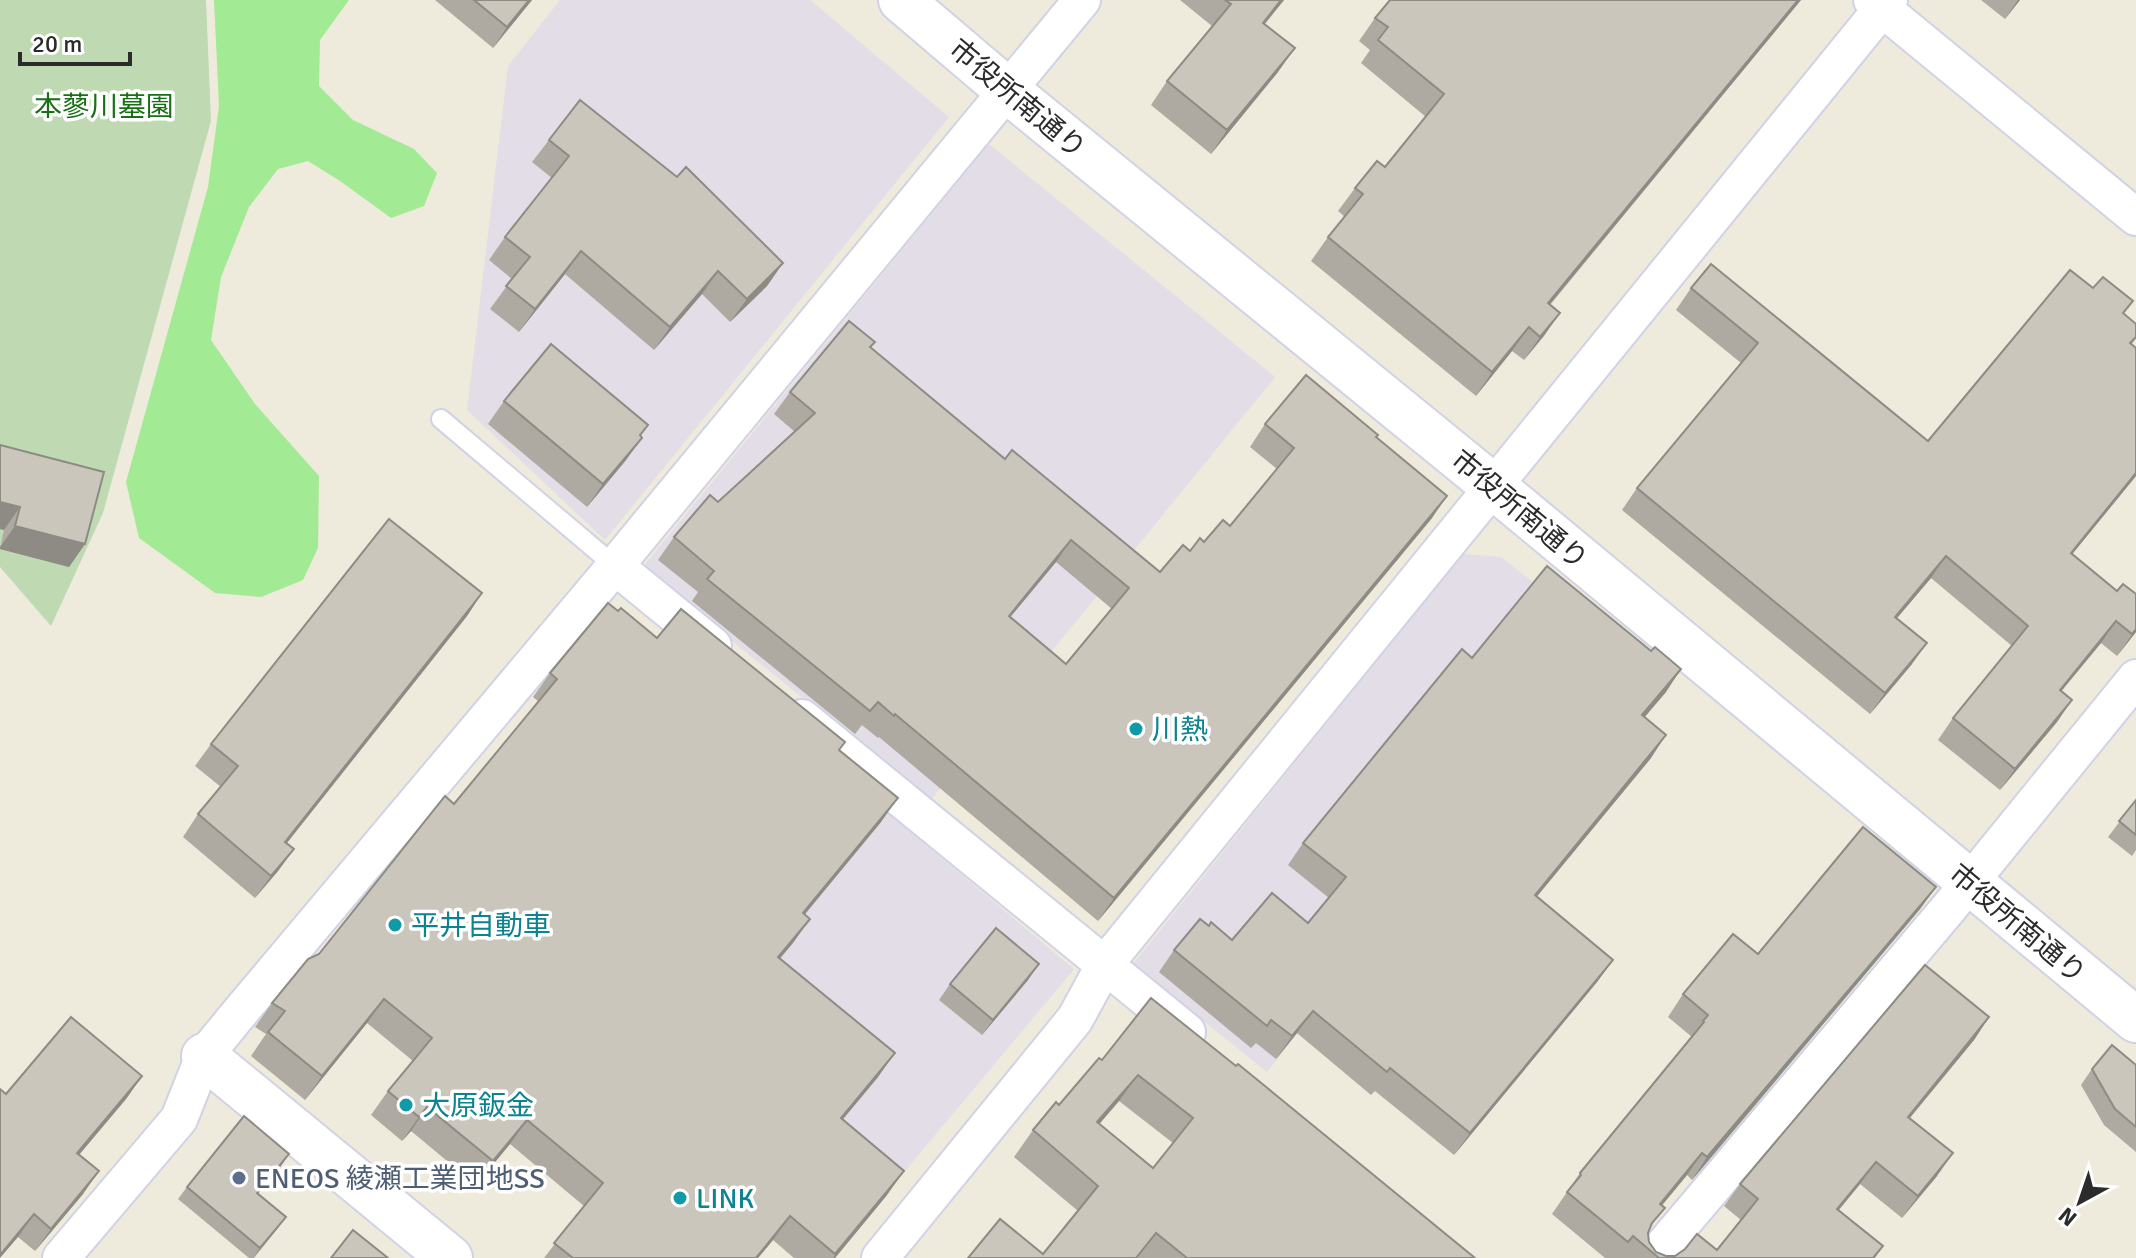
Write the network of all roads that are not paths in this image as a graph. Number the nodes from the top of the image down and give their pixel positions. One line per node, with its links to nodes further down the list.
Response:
1 (901, 0): 4 (street, 市役所南通り)
2 (1082, 0): 4 (street)
3 (1881, 3): 5 (street); 7 (street)
4 (1008, 91): 7 (street, 市役所南通り); 8 (street)
5 (2136, 217)
6 (441, 419): 8 (lane)
7 (1494, 487): 12 (street, 市役所南通り); 13 (street)
8 (615, 566): 9 (street); 16 (street)
9 (738, 666)
10 (2136, 678): 12 (street)
11 (774, 696): 13 (street)
12 (1969, 883): 14 (street, 市役所南通り); 20 (street)
13 (1105, 964): 15 (street); 19 (street)
14 (2136, 1020)
15 (1215, 1055)
16 (204, 1056): 17 (street); 18 (street)
17 (61, 1258)
18 (450, 1258)
19 (880, 1258)
20 (1653, 1258)

